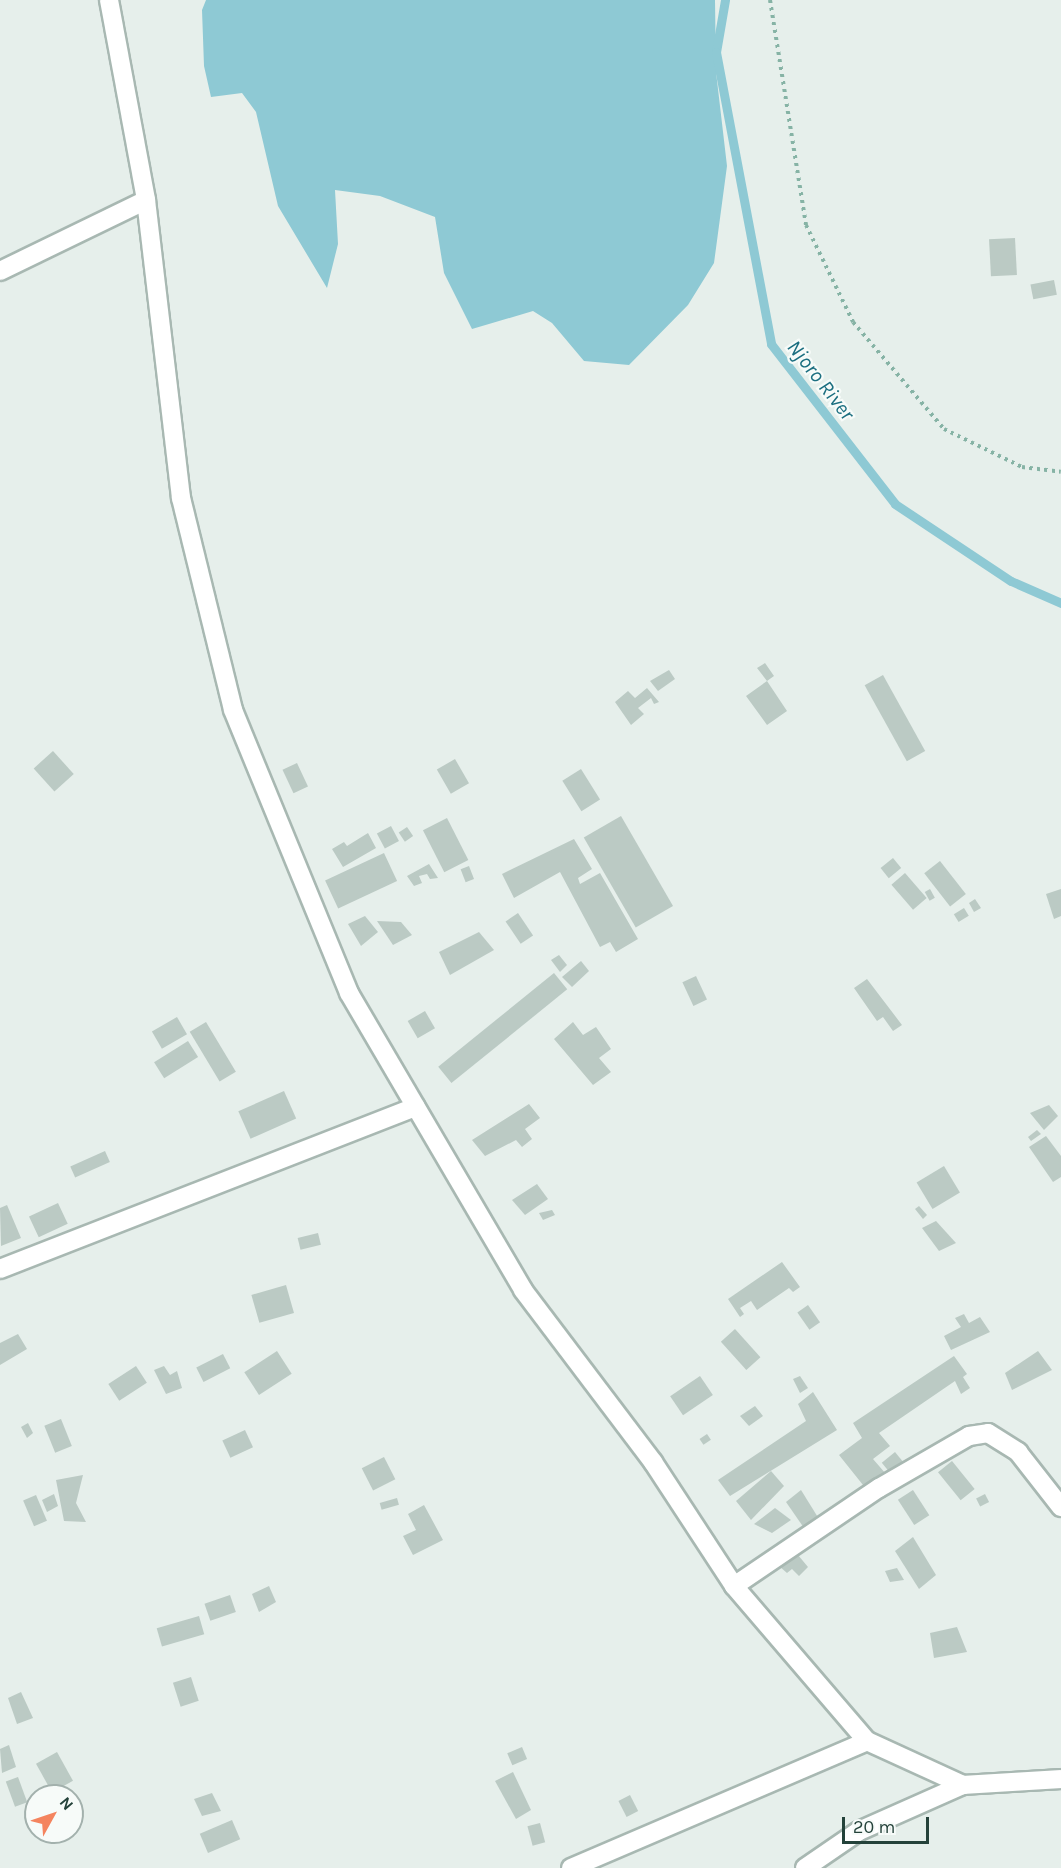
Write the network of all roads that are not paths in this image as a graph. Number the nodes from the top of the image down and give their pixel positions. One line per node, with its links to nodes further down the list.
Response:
1 (110, 0): 2 (street)
2 (146, 200): 3 (street); 4 (street)
3 (0, 271)
4 (416, 1107): 5 (street); 7 (street)
5 (0, 1269)
6 (1061, 1507): 7 (street)
7 (734, 1586): 8 (street)
8 (867, 1741): 10 (street); 11 (street)
9 (1061, 1779): 10 (street)
10 (963, 1785): 12 (street)
11 (571, 1868)
12 (805, 1868)

